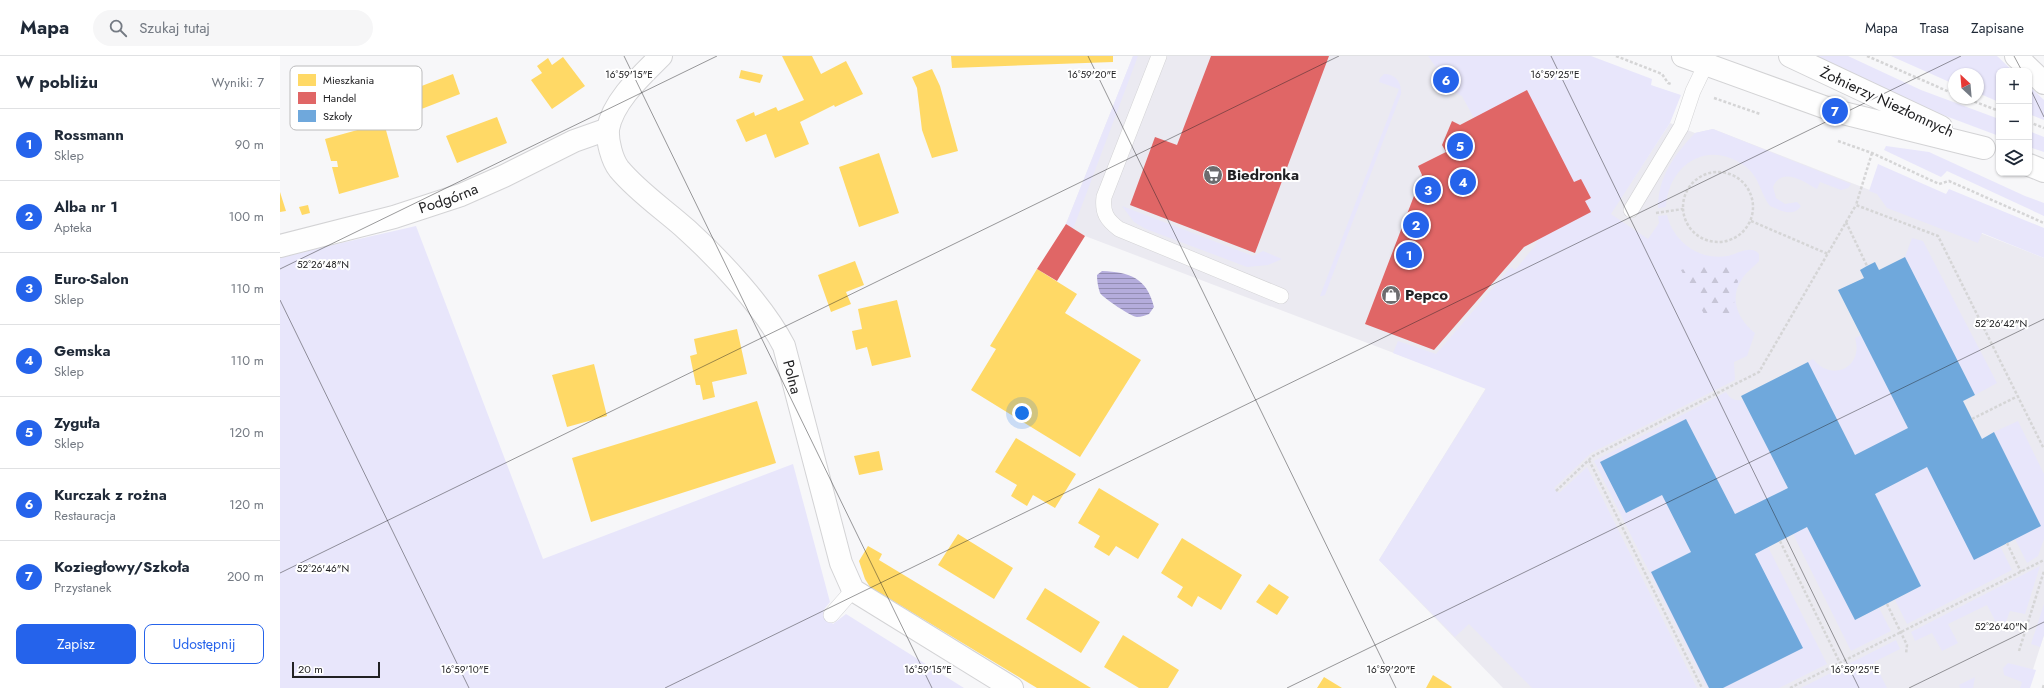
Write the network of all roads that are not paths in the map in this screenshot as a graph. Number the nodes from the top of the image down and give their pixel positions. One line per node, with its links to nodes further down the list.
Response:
1 (661, 56): 8 (street, Polna)
2 (1159, 56): 14 (lane)
3 (1683, 56): 6 (street, Żołnierzy Niezłomnych)
4 (1790, 56): 9 (street, Żołnierzy Niezłomnych)
5 (2016, 56): 7 (street)
6 (1706, 64): 9 (street, Żołnierzy Niezłomnych); 12 (lane)
7 (2044, 83)
8 (608, 129): 13 (street, Podgórna); 15 (street, Polna)
9 (1992, 151)
10 (2032, 166): 11 (street)
11 (2044, 171)
12 (1631, 210)
13 (280, 246)
14 (1281, 296)
15 (853, 590): 16 (lane); 17 (street)
16 (831, 615)
17 (1012, 688)

